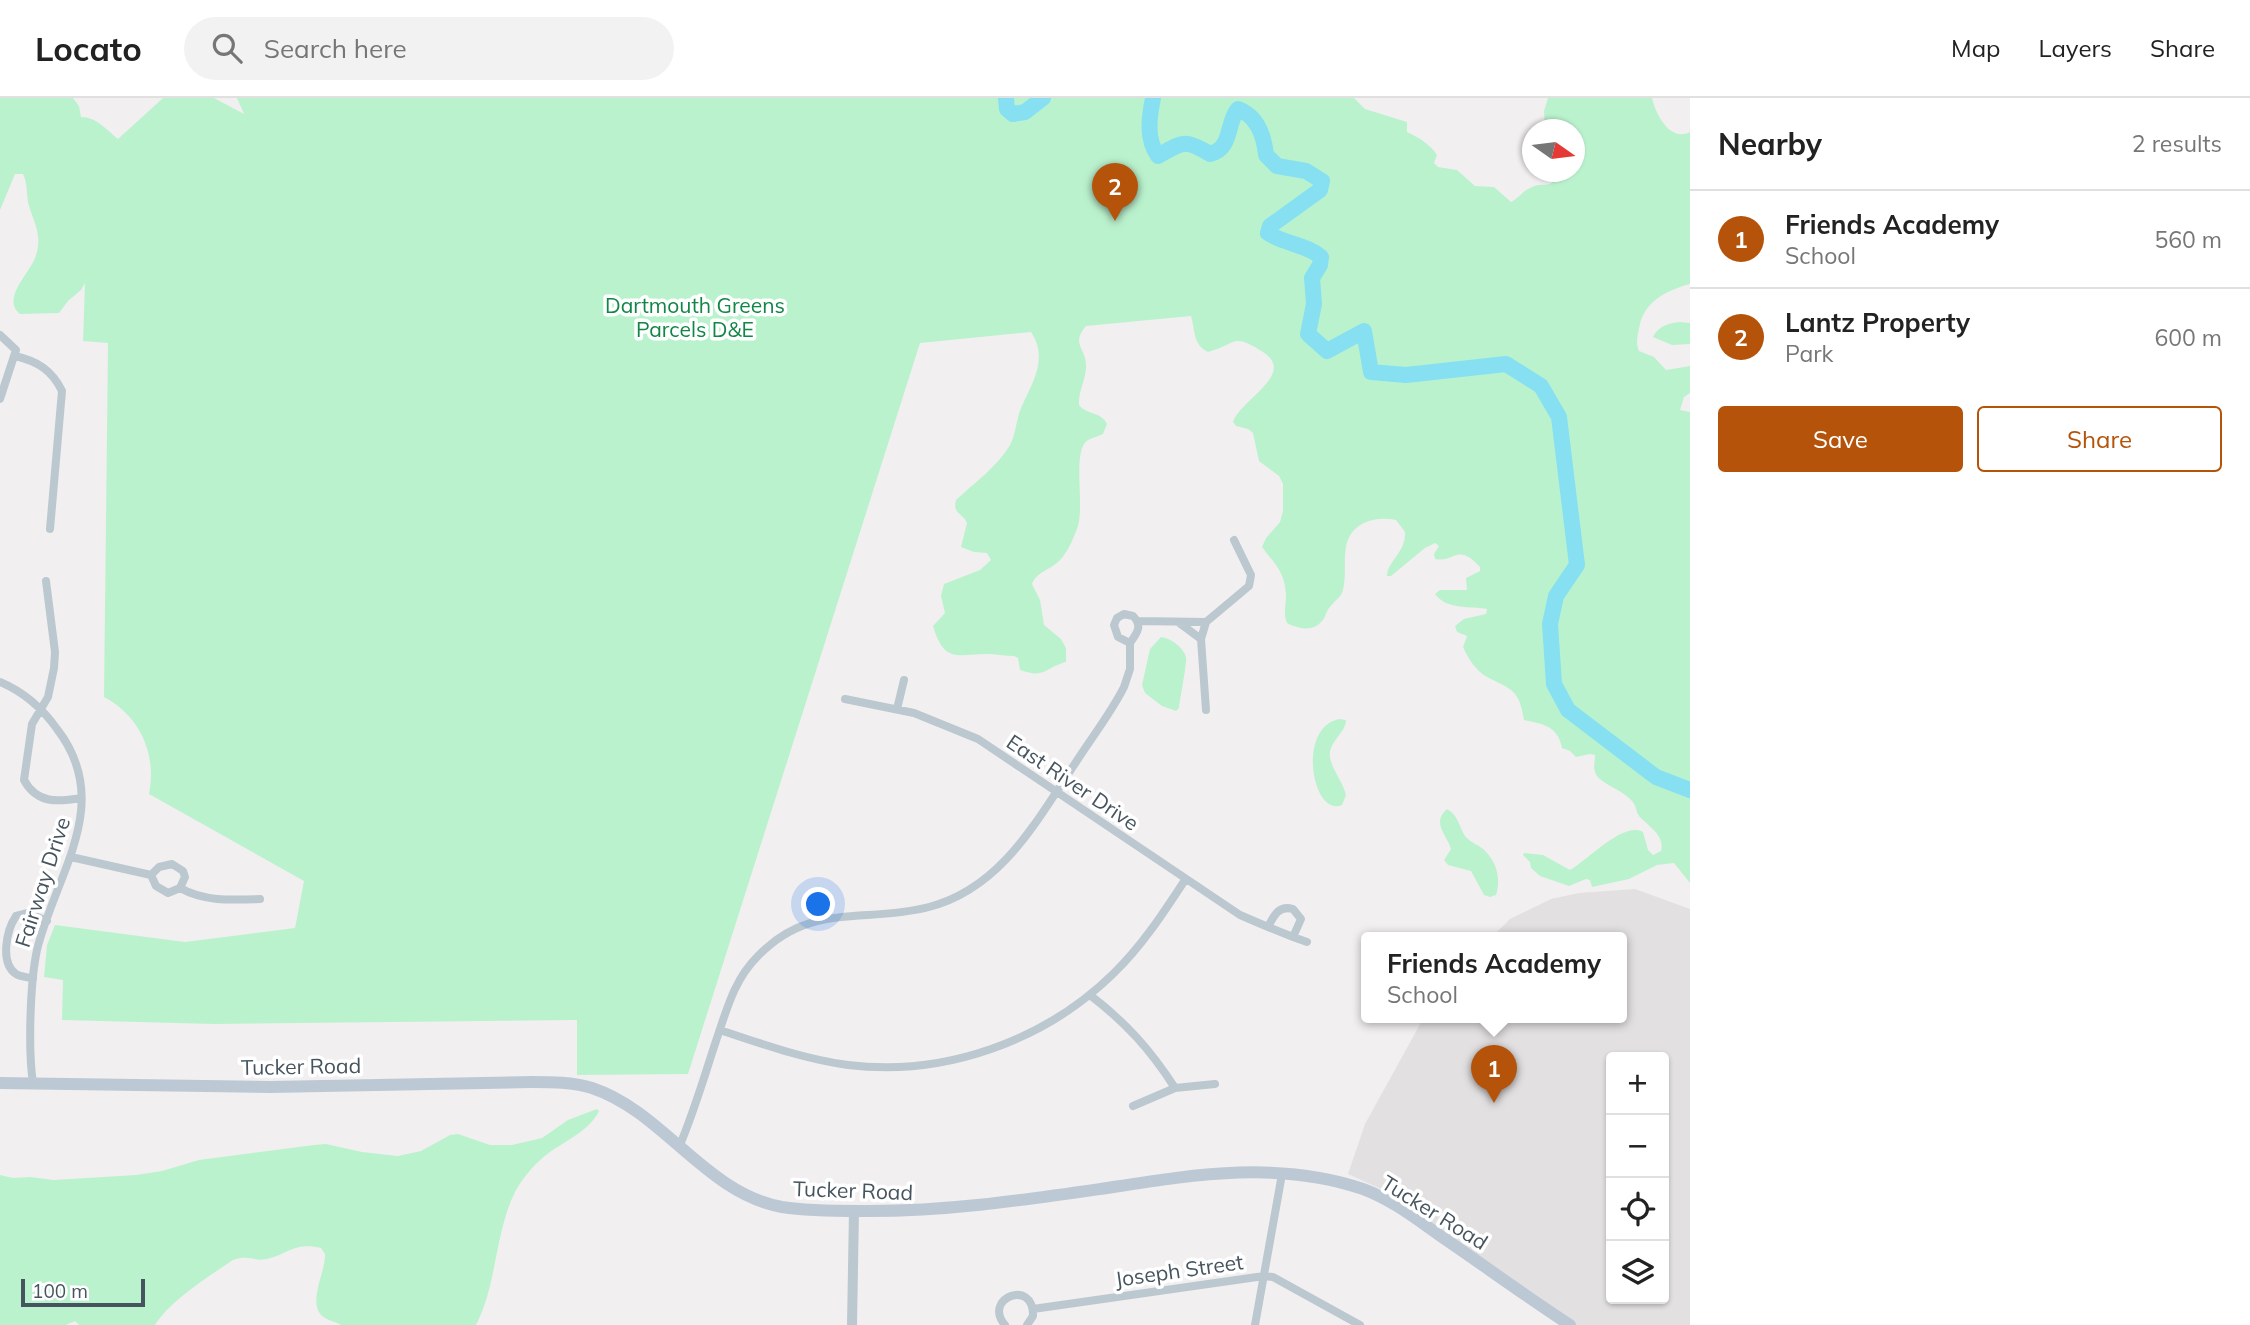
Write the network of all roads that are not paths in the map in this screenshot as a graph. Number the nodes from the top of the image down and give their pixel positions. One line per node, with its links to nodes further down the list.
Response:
1 (0, 335): 2 (street)
2 (15, 353): 3 (street); 4 (street)
3 (0, 399)
4 (50, 529)
5 (1234, 540): 9 (street)
6 (46, 581): 16 (street)
7 (1137, 621): 8 (street); 11 (street); 11 (street)
8 (1178, 622): 9 (street); 10 (street)
9 (1206, 622): 10 (street)
10 (1201, 639): 17 (street)
11 (1130, 643): 18 (street)
12 (904, 680): 15 (street)
13 (0, 682): 16 (street, Fairway Drive)
14 (845, 699): 15 (street, East River Drive)
15 (898, 709): 18 (street, East River Drive)
16 (41, 710): 19 (street, Fairway Drive); 19 (street)
17 (1206, 710)
18 (1056, 792): 22 (street, East River Drive); 31 (street)
19 (81, 798): 20 (street, Fairway Drive)
20 (71, 857): 21 (street); 25 (street, Fairway Drive)
21 (151, 875): 23 (street); 23 (street)
22 (1185, 880): 26 (street, East River Drive); 30 (street)
23 (180, 888): 24 (street)
24 (260, 899)
25 (47, 920): 29 (street, Fairway Drive); 29 (street)
26 (1268, 927): 27 (street, East River Drive); 27 (street)
27 (1293, 937): 28 (street, East River Drive)
28 (1307, 942)
29 (33, 979): 33 (street, Fairway Drive)
30 (1090, 995): 31 (street); 35 (street)
31 (720, 1030): 37 (street)
32 (0, 1083): 33 (main road, Tucker Road)
33 (33, 1083): 37 (main road, Tucker Road)
34 (1215, 1084): 35 (street)
35 (1175, 1088): 36 (street)
36 (1133, 1106)
37 (679, 1147): 39 (main road, Tucker Road)
38 (1282, 1174): 39 (main road, Tucker Road); 40 (street); 47 (main road, Tucker Road)
39 (854, 1211): 42 (street)
40 (1264, 1276): 41 (street, Joseph Street); 45 (street); 46 (street, Joseph Street)
41 (1033, 1309): 43 (street, Joseph Street); 44 (street)
42 (852, 1325)
43 (1006, 1325)
44 (1027, 1325)
45 (1255, 1325)
46 (1360, 1325)
47 (1570, 1325)

